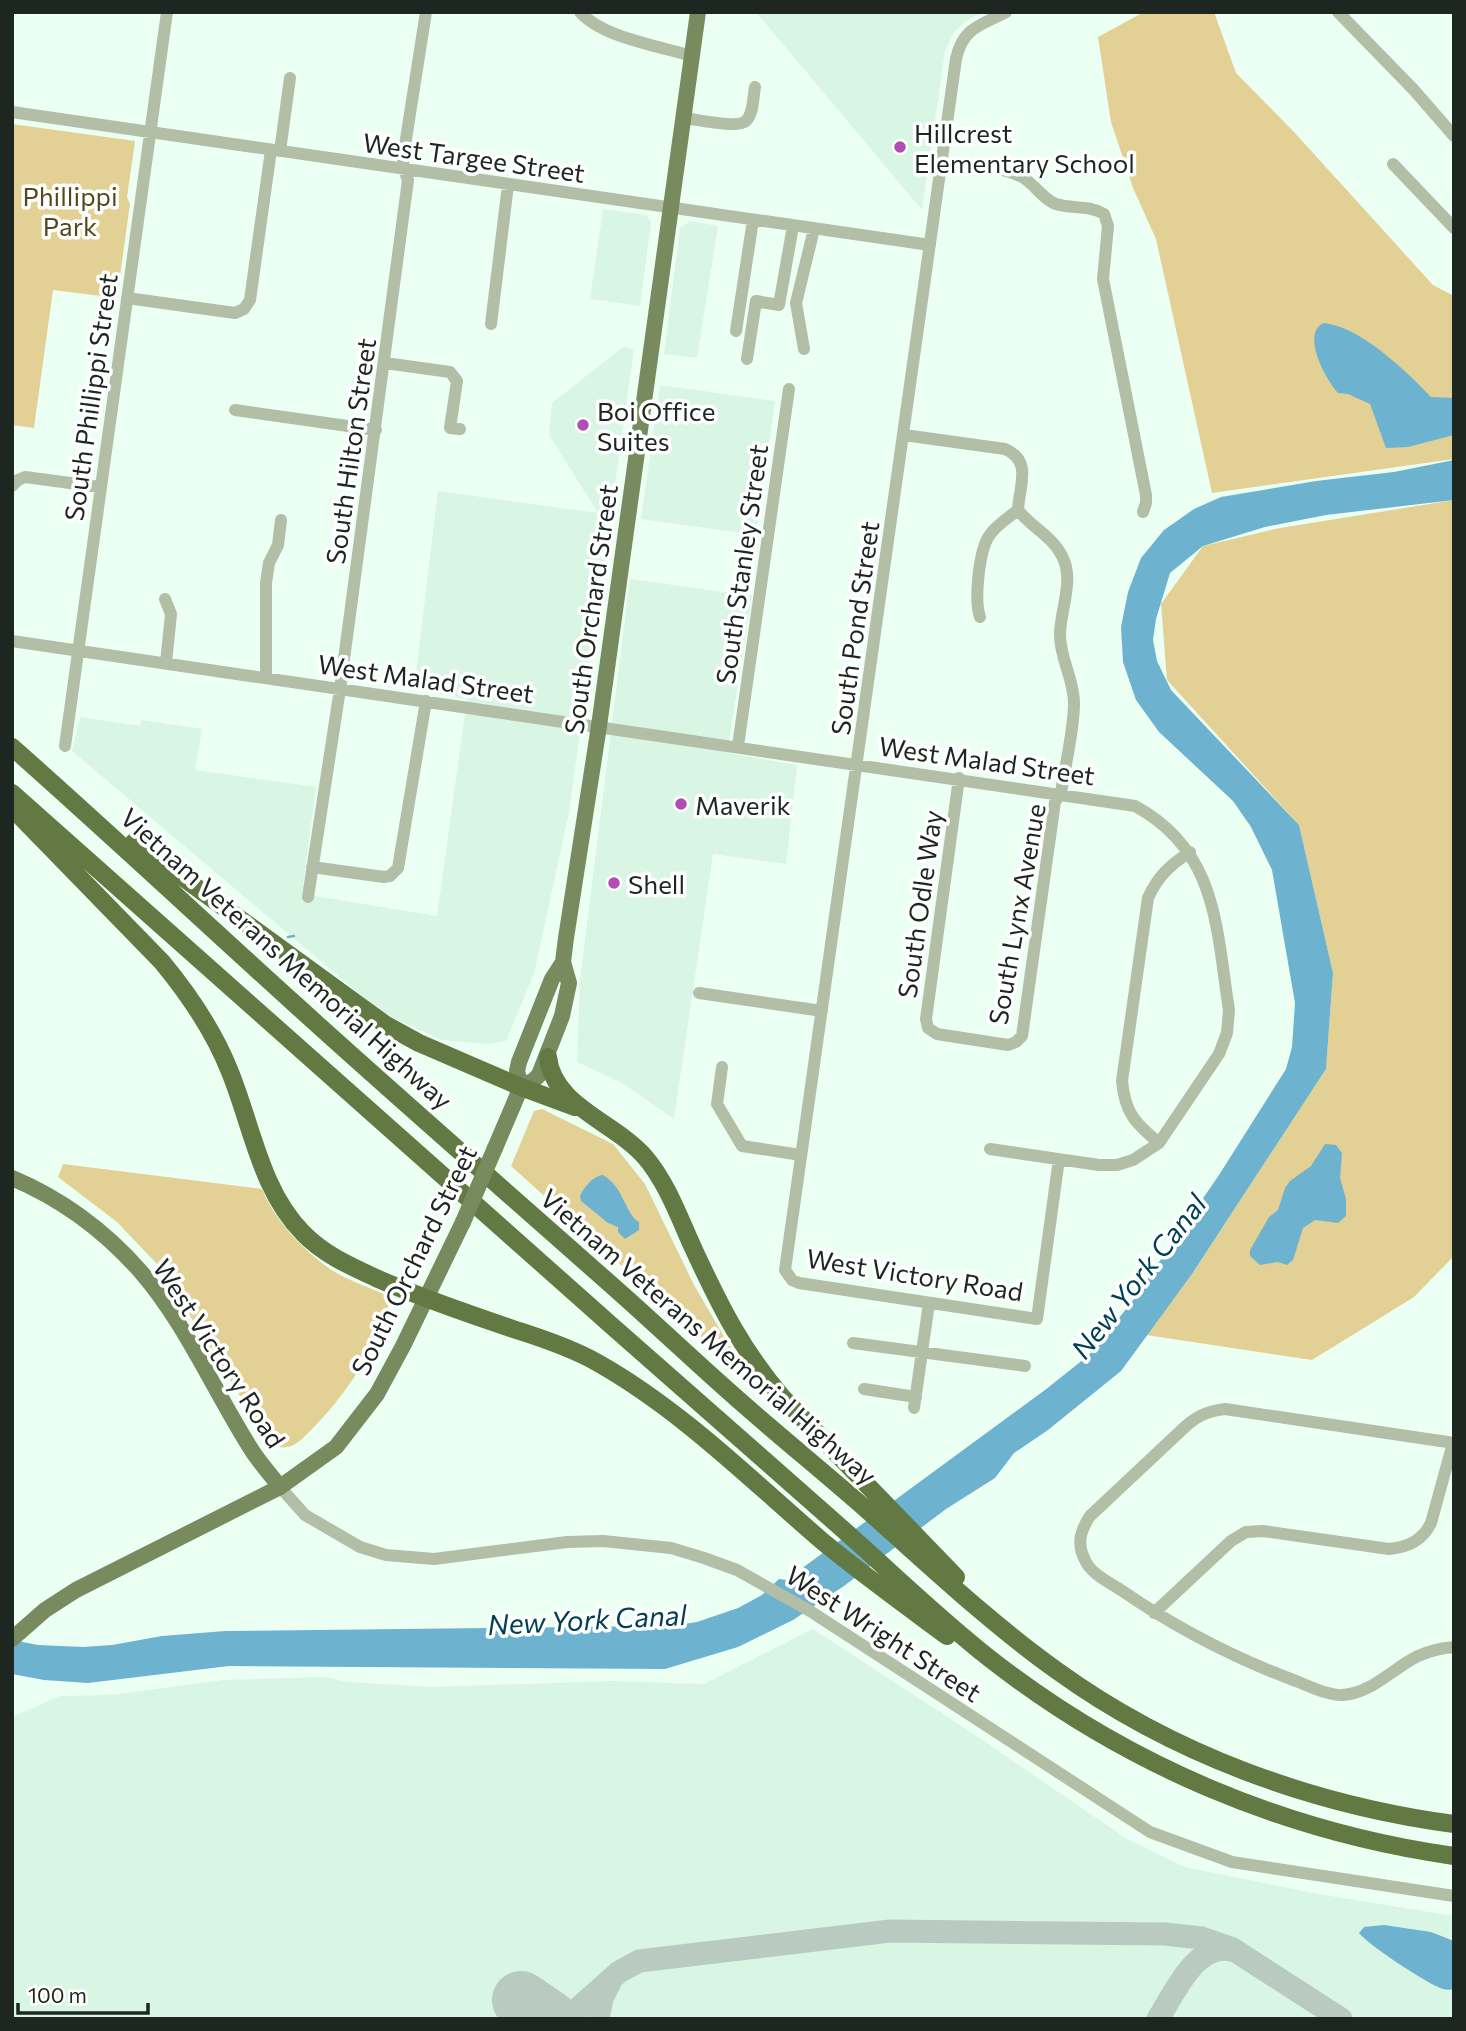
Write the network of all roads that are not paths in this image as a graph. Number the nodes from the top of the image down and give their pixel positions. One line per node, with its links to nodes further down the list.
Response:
1 (167, 12): 12 (street, South Phillippi Street)
2 (426, 12): 17 (street, South Hilton Street)
3 (580, 12): 7 (street)
4 (698, 12): 7 (main road, South Orchard Street)
5 (1006, 12): 15 (street, South Pond Street)
6 (1338, 12): 13 (street)
7 (692, 56): 11 (main road, South Orchard Street)
8 (289, 78): 14 (street)
9 (755, 87): 11 (street)
10 (12, 112): 12 (street, West Targee Street)
11 (683, 118): 19 (main road, South Orchard Street)
12 (150, 132): 14 (street, West Targee Street); 25 (street, South Phillippi Street)
13 (1454, 136)
14 (276, 150): 17 (street, West Targee Street); 25 (street)
15 (941, 163): 24 (street, South Pond Street); 39 (street)
16 (1393, 164): 23 (street)
17 (404, 170): 18 (street, West Targee Street); 30 (street, South Hilton Street)
18 (508, 185): 19 (street, West Targee Street); 26 (street)
19 (671, 208): 20 (street, West Targee Street); 49 (main road, South Orchard Street)
20 (753, 220): 21 (street, West Targee Street); 27 (street)
21 (793, 226): 22 (street, West Targee Street); 29 (street)
22 (814, 229): 24 (street, West Targee Street); 28 (street)
23 (1454, 229)
24 (930, 245): 35 (street, South Pond Street)
25 (127, 298): 37 (street, South Phillippi Street)
26 (491, 324)
27 (736, 331)
28 (804, 349)
29 (747, 359)
30 (385, 363): 33 (street); 34 (street, South Hilton Street)
31 (789, 388): 52 (street, South Stanley Street)
32 (235, 410): 34 (street)
33 (460, 429)
34 (376, 430): 47 (street, South Hilton Street)
35 (904, 435): 38 (street); 53 (street, South Pond Street)
36 (12, 486): 37 (street)
37 (100, 487): 44 (street, South Phillippi Street)
38 (1018, 510): 42 (street); 57 (street, South Lynx Avenue)
39 (1143, 512)
40 (281, 520): 46 (street)
41 (165, 599): 45 (street)
42 (980, 617)
43 (12, 641): 44 (street, West Malad Street)
44 (77, 650): 45 (street, West Malad Street); 50 (street, South Phillippi Street)
45 (166, 663): 46 (street, West Malad Street)
46 (266, 678): 47 (street, West Malad Street)
47 (340, 689): 48 (street, West Malad Street); 60 (street, South Hilton Street)
48 (426, 701): 49 (street, West Malad Street); 60 (street)
49 (599, 726): 52 (street, West Malad Street); 62 (main road, South Orchard Street)
50 (65, 746)
51 (12, 747): 54 (highway, Vietnam Veterans Memorial Highway)
52 (738, 747): 53 (street, West Malad Street)
53 (858, 764): 55 (street, West Malad Street); 64 (street, South Pond Street)
54 (46, 777): 68 (highway); 84 (highway, Vietnam Veterans Memorial Highway)
55 (959, 779): 57 (street, West Malad Street); 65 (street, South Odle Way)
56 (12, 793): 88 (highway, Vietnam Veterans Memorial Highway)
57 (1061, 793): 59 (street, West Malad Street); 65 (street, South Lynx Avenue)
58 (12, 808): 76 (highway)
59 (1190, 852): 70 (street); 70 (street)
60 (312, 867): 61 (street, South Hilton Street)
61 (308, 897)
62 (563, 962): 66 (main road, South Orchard Street); 68 (main road, South Orchard Street)
63 (699, 993): 64 (street)
64 (822, 1011): 72 (street, South Pond Street)
65 (1016, 1042)
66 (548, 1057): 68 (main road, South Orchard Street); 69 (highway)
67 (722, 1067): 72 (street)
68 (521, 1087): 69 (highway); 76 (main road, South Orchard Street, bridge)
69 (584, 1111): 84 (highway)
70 (1159, 1143): 73 (street)
71 (990, 1149): 73 (street)
72 (801, 1155): 75 (street, South Pond Street)
73 (1059, 1159): 77 (street, West Victory Road)
74 (12, 1178): 83 (main road, West Victory Road)
75 (788, 1274): 77 (street, West Victory Road)
76 (426, 1298): 83 (main road, South Orchard Street); 88 (highway)
77 (929, 1303): 79 (street)
78 (853, 1343): 79 (street)
79 (922, 1352): 80 (street); 81 (street)
80 (1025, 1366)
81 (864, 1389)
82 (1453, 1443): 85 (street); 85 (street)
83 (280, 1487): 86 (main road, South Orchard Street); 91 (street, West Wright Street)
84 (916, 1544): 89 (highway)
85 (1154, 1613): 87 (street)
86 (12, 1639)
87 (1454, 1647)
88 (1064, 1712): 90 (highway, Vietnam Veterans Memorial Highway)
89 (1454, 1824)
90 (1454, 1856)
91 (1454, 1896)

